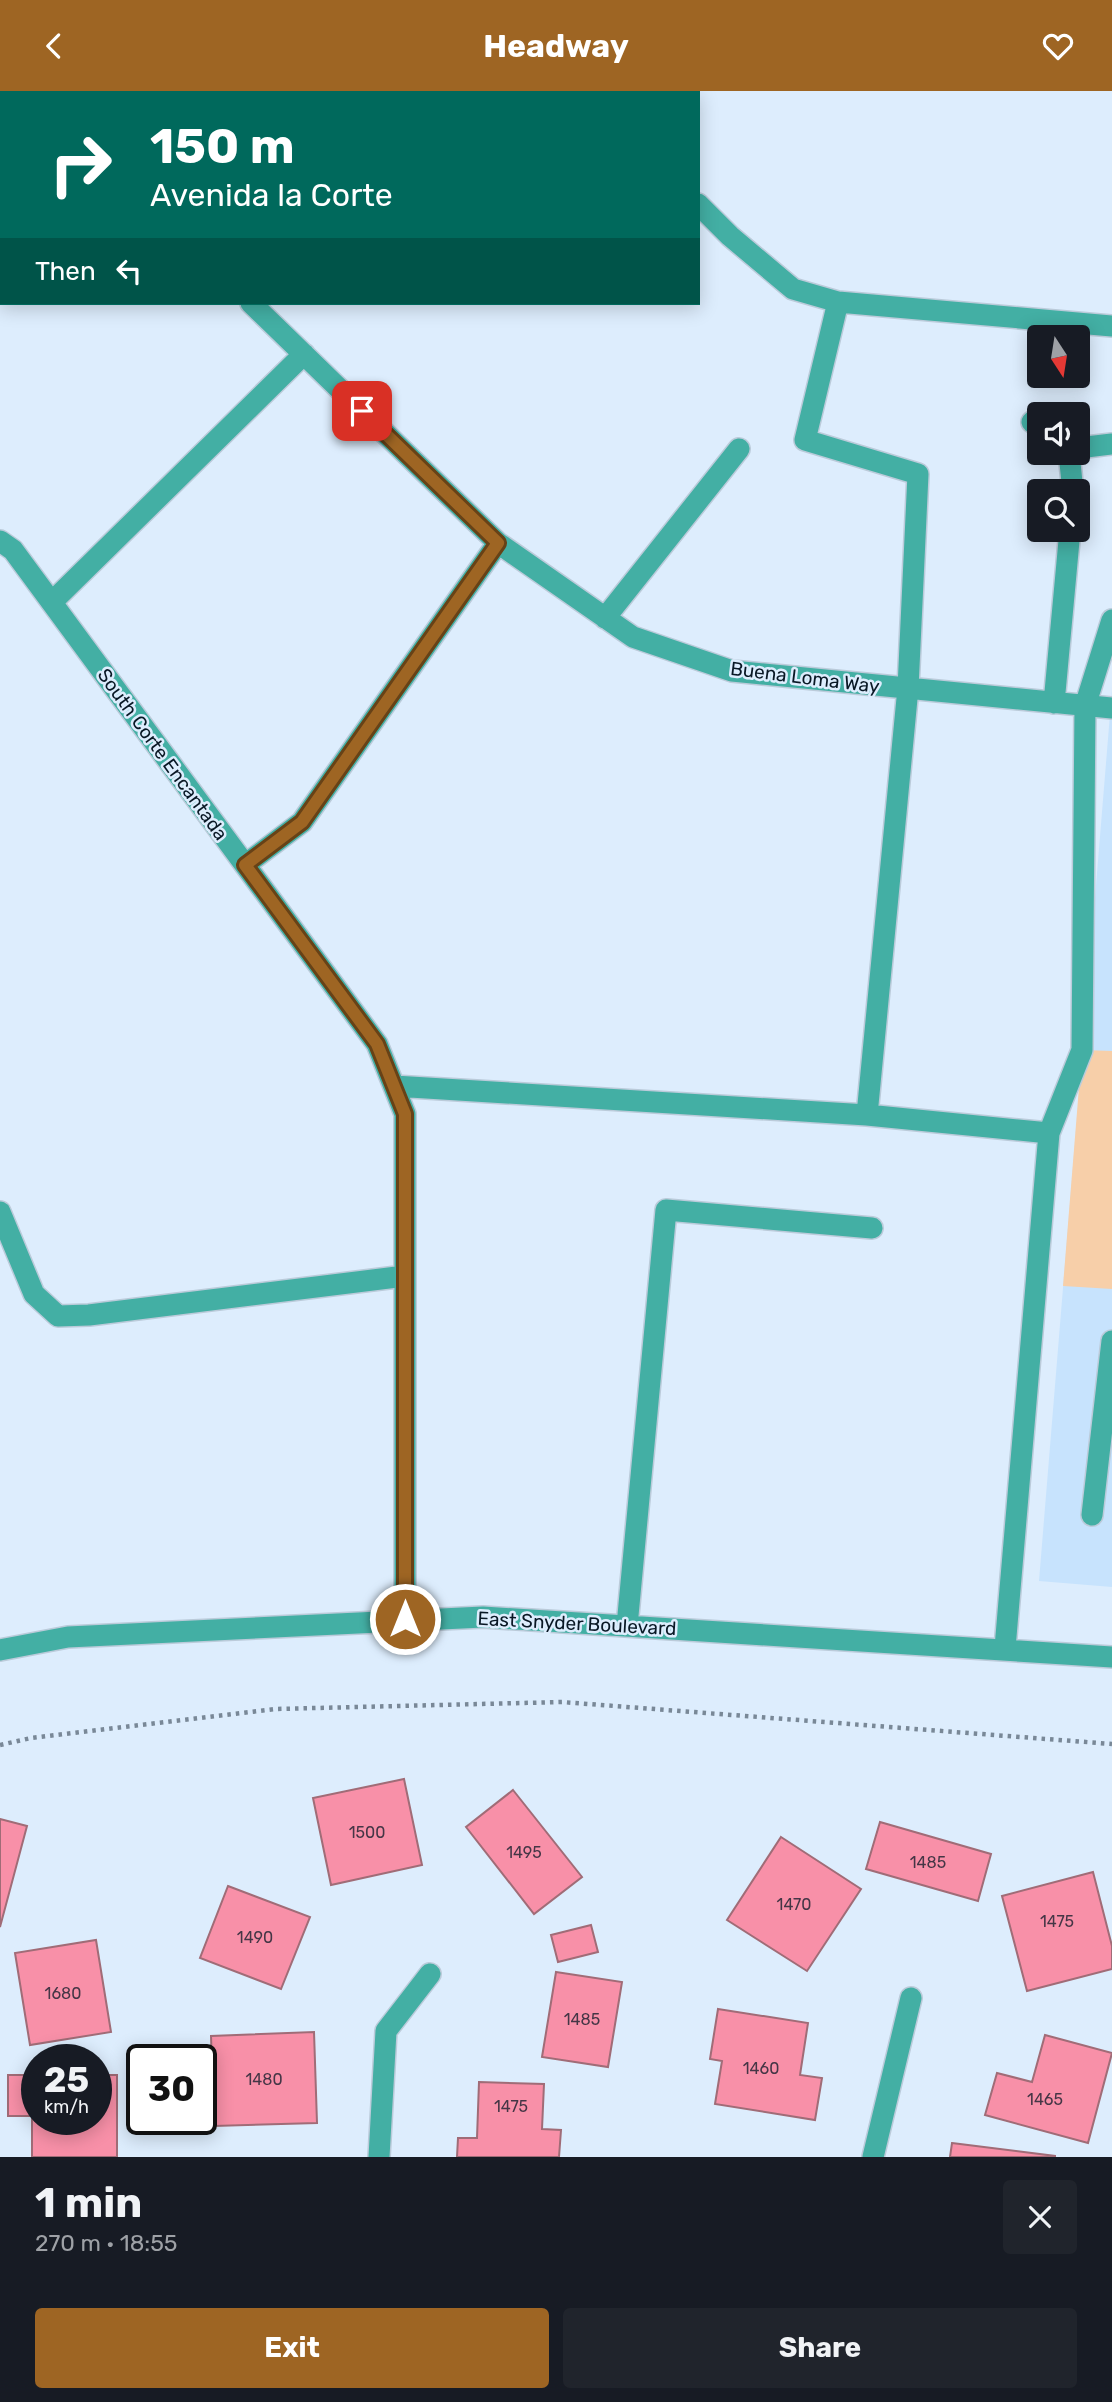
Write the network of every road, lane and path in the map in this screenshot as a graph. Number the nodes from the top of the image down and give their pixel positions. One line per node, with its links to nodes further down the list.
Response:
1 (700, 206): 2 (street)
2 (838, 302): 4 (street); 15 (street)
3 (253, 305): 5 (street, Buena Loma Way)
4 (1112, 326)
5 (304, 354): 11 (street, Buena Loma Way); 12 (street)
6 (1112, 444): 7 (street)
7 (1090, 446)
8 (739, 449): 13 (street)
9 (0, 541): 12 (street, South Corte Encantada)
10 (1069, 542): 16 (street)
11 (498, 543): 13 (street, Buena Loma Way); 19 (street)
12 (52, 602): 19 (street, South Corte Encantada)
13 (605, 618): 15 (street, Buena Loma Way)
14 (1112, 619): 17 (street)
15 (908, 688): 16 (street, Buena Loma Way); 21 (street)
16 (1054, 703): 17 (street, Buena Loma Way)
17 (1086, 706): 18 (street, Buena Loma Way); 22 (street)
18 (1112, 708)
19 (245, 865): 20 (street, South Corte Encantada)
20 (394, 1086): 21 (street); 25 (street, South Corte Encantada)
21 (867, 1115): 22 (street)
22 (1049, 1133): 30 (street)
23 (0, 1212): 25 (street)
24 (872, 1228): 29 (street)
25 (405, 1276): 28 (street, South Corte Encantada)
26 (1112, 1341): 27 (street)
27 (1092, 1515)
28 (405, 1619): 29 (street, East Snyder Boulevard); 31 (street, East Snyder Boulevard)
29 (626, 1626): 30 (street, East Snyder Boulevard)
30 (1005, 1648): 32 (street, East Snyder Boulevard)
31 (0, 1650)
32 (1112, 1657)
33 (1112, 1744): 34 (path)
34 (0, 1745)
35 (429, 1973): 37 (street)
36 (911, 1998): 38 (street)
37 (379, 2157)
38 (873, 2157)

